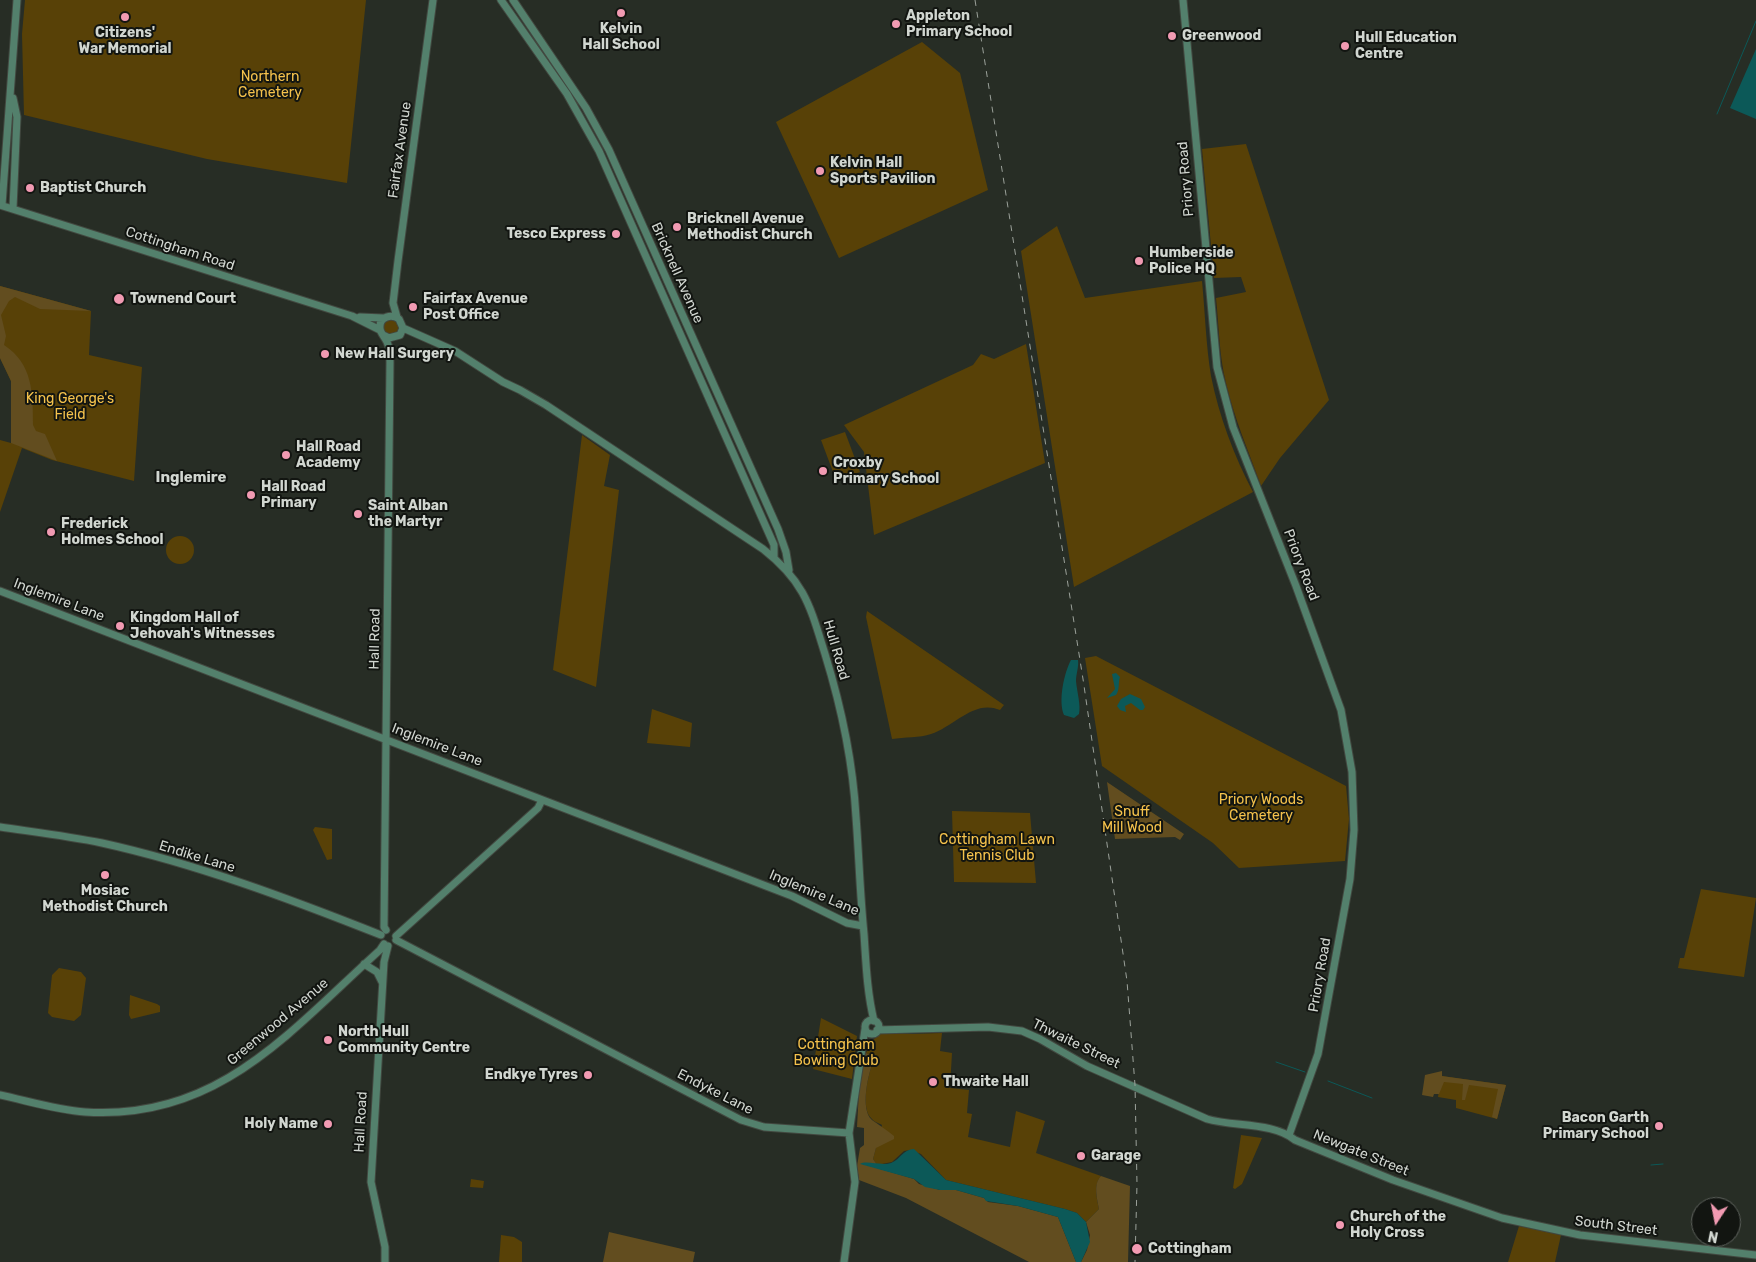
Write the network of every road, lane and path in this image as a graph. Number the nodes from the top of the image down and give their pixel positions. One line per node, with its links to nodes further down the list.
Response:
1 (18, 0): 8 (street)
2 (433, 0): 11 (street, Fairfax Avenue)
3 (501, 0): 7 (street, Bricknell Avenue)
4 (513, 0): 6 (street, Bricknell Avenue)
5 (1183, 0): 34 (street, Priory Road)
6 (550, 55): 7 (street); 19 (street, Bricknell Avenue)
7 (542, 60): 18 (street, Bricknell Avenue)
8 (11, 93): 9 (street); 10 (street)
9 (1, 205): 10 (street, Cottingham Road)
10 (13, 208): 12 (street, Cottingham Road)
11 (394, 303): 13 (street, Fairfax Avenue); 14 (street, Fairfax Avenue)
12 (352, 316): 14 (street, Cottingham Road); 15 (street, Cottingham Road)
13 (396, 317): 14 (street, Cottingham Road); 16 (street)
14 (385, 318): 15 (street, Fairfax Avenue)
15 (381, 332): 16 (street, Cottingham Road); 17 (street, Hall Road)
16 (399, 333): 17 (street, Hall Road); 18 (street, Hull Road)
17 (390, 349): 21 (street, Hall Road)
18 (774, 557): 19 (street, Hull Road)
19 (788, 570): 24 (street, Hull Road)
20 (0, 591): 21 (street, Inglemire Lane)
21 (386, 739): 22 (street, Inglemire Lane); 25 (street, Hall Road)
22 (542, 800): 24 (street, Inglemire Lane); 26 (street)
23 (0, 826): 25 (street, Endike Lane)
24 (863, 926): 30 (street, Hull Road)
25 (384, 932): 26 (street, Endike Lane); 27 (street, Hall Road)
26 (396, 938): 27 (street, Greenwood Avenue); 33 (street, Endyke Lane)
27 (386, 945): 28 (street, Greenwood Avenue); 29 (street, Hall Road)
28 (364, 964): 29 (street); 31 (street, Greenwood Avenue)
29 (382, 982): 37 (street, Hall Road)
30 (872, 1027): 32 (street, Thwaite Street); 33 (street)
31 (0, 1095)
32 (1237, 1125): 34 (street, Newgate Street)
33 (849, 1133): 38 (street)
34 (1289, 1135): 35 (street, Newgate Street)
35 (1476, 1210): 36 (street, South Street)
36 (1756, 1255)
37 (385, 1262)
38 (844, 1262)

